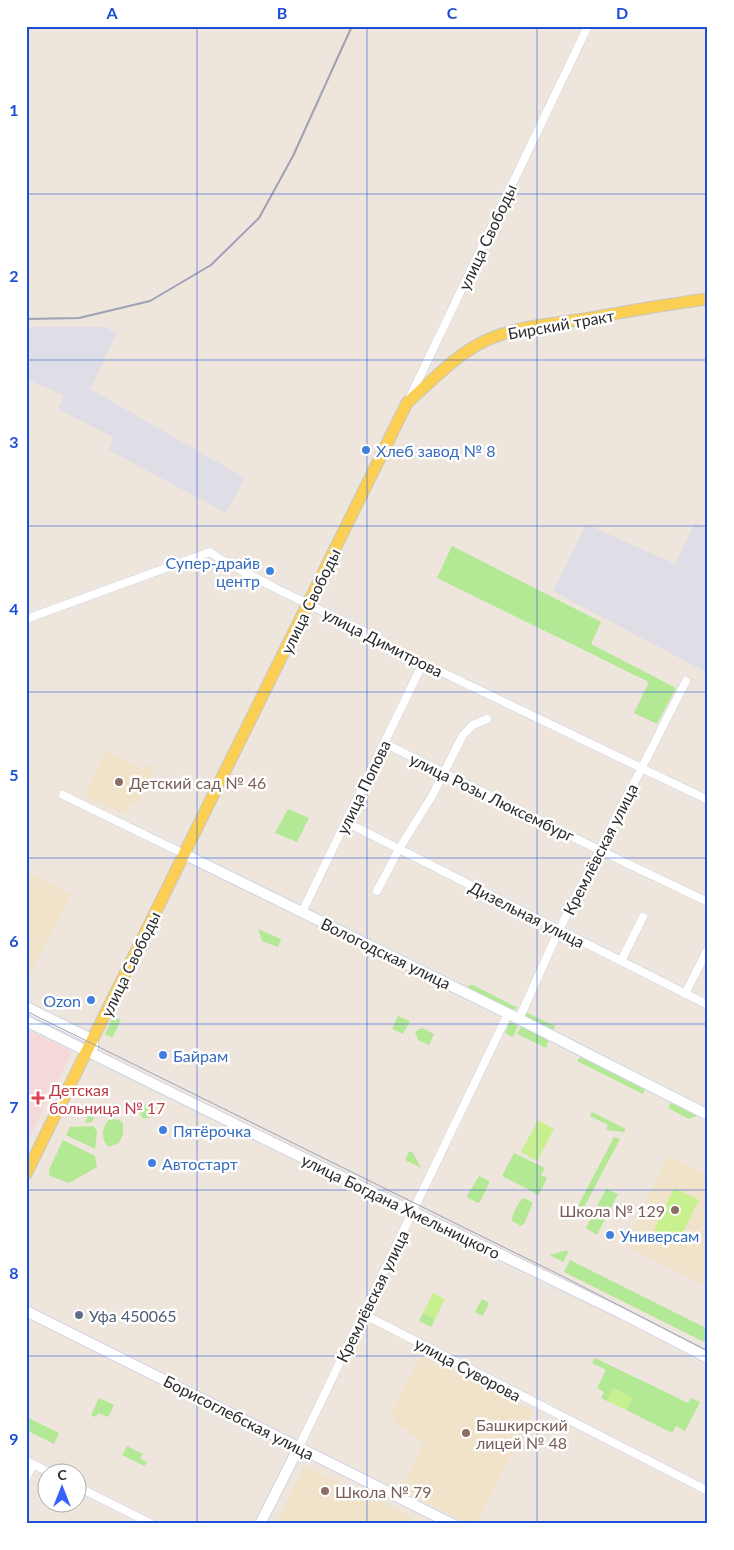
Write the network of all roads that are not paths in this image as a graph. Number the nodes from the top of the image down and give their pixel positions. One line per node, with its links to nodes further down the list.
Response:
1 (588, 26): 3 (street, улица Свободы)
2 (708, 299): 3 (main road, Бирский тракт)
3 (407, 404): 4 (main road, улица Свободы)
4 (308, 605): 5 (street, улица Димитрова); 6 (street, улица Димитрова); 17 (main road, улица Свободы)
5 (26, 619)
6 (423, 663): 9 (street, улица Попова); 10 (street, улица Димитрова)
7 (686, 681): 10 (street, Кремлёвская улица)
8 (487, 720): 11 (street)
9 (384, 743): 11 (street, улица Розы Люксембург); 14 (street, улица Попова)
10 (642, 767): 13 (street, улица Димитрова); 16 (street, Кремлёвская улица)
11 (443, 773): 15 (street); 16 (street, улица Розы Люксембург)
12 (63, 794): 17 (street, Вологодская улица)
13 (708, 800)
14 (346, 822): 15 (street, Дизельная улица); 20 (street, улица Попова)
15 (398, 848): 18 (street); 22 (street, Дизельная улица)
16 (599, 850): 19 (street, улица Розы Люксембург); 22 (street, Кремлёвская улица)
17 (184, 854): 20 (main road, Вологодская улица); 31 (main road, улица Свободы)
18 (377, 891)
19 (708, 902)
20 (302, 912): 28 (main road, Вологодская улица)
21 (643, 917): 24 (street)
22 (559, 930): 24 (street, Дизельная улица); 29 (street, Кремлёвская улица)
23 (708, 949): 25 (street)
24 (621, 961): 25 (street, Дизельная улица)
25 (685, 994): 26 (street, Дизельная улица)
26 (708, 1005)
27 (26, 1007): 31 (main road)
28 (508, 1014): 29 (main road, Вологодская улица); 35 (street, Кремлёвская улица)
29 (519, 1019): 33 (main road, Вологодская улица)
30 (26, 1020): 32 (main road, улица Богдана Хмельницкого)
31 (93, 1040): 32 (main road, улица Свободы)
32 (90, 1052): 34 (main road, улица Свободы); 35 (main road, улица Богдана Хмельницкого)
33 (708, 1115)
34 (26, 1174)
35 (413, 1212): 37 (street, Кремлёвская улица); 38 (main road, улица Богдана Хмельницкого)
36 (26, 1311): 39 (main road, Борисоглебская улица)
37 (363, 1314): 39 (street, Кремлёвская улица); 42 (street, улица Суворова)
38 (708, 1358)
39 (298, 1447): 45 (main road, Кремлёвская улица); 46 (main road, Борисоглебская улица)
40 (29, 1463): 41 (street)
41 (26, 1478)
42 (708, 1491)
43 (88, 1492): 44 (street)
44 (152, 1524)
45 (260, 1524)
46 (452, 1524)

